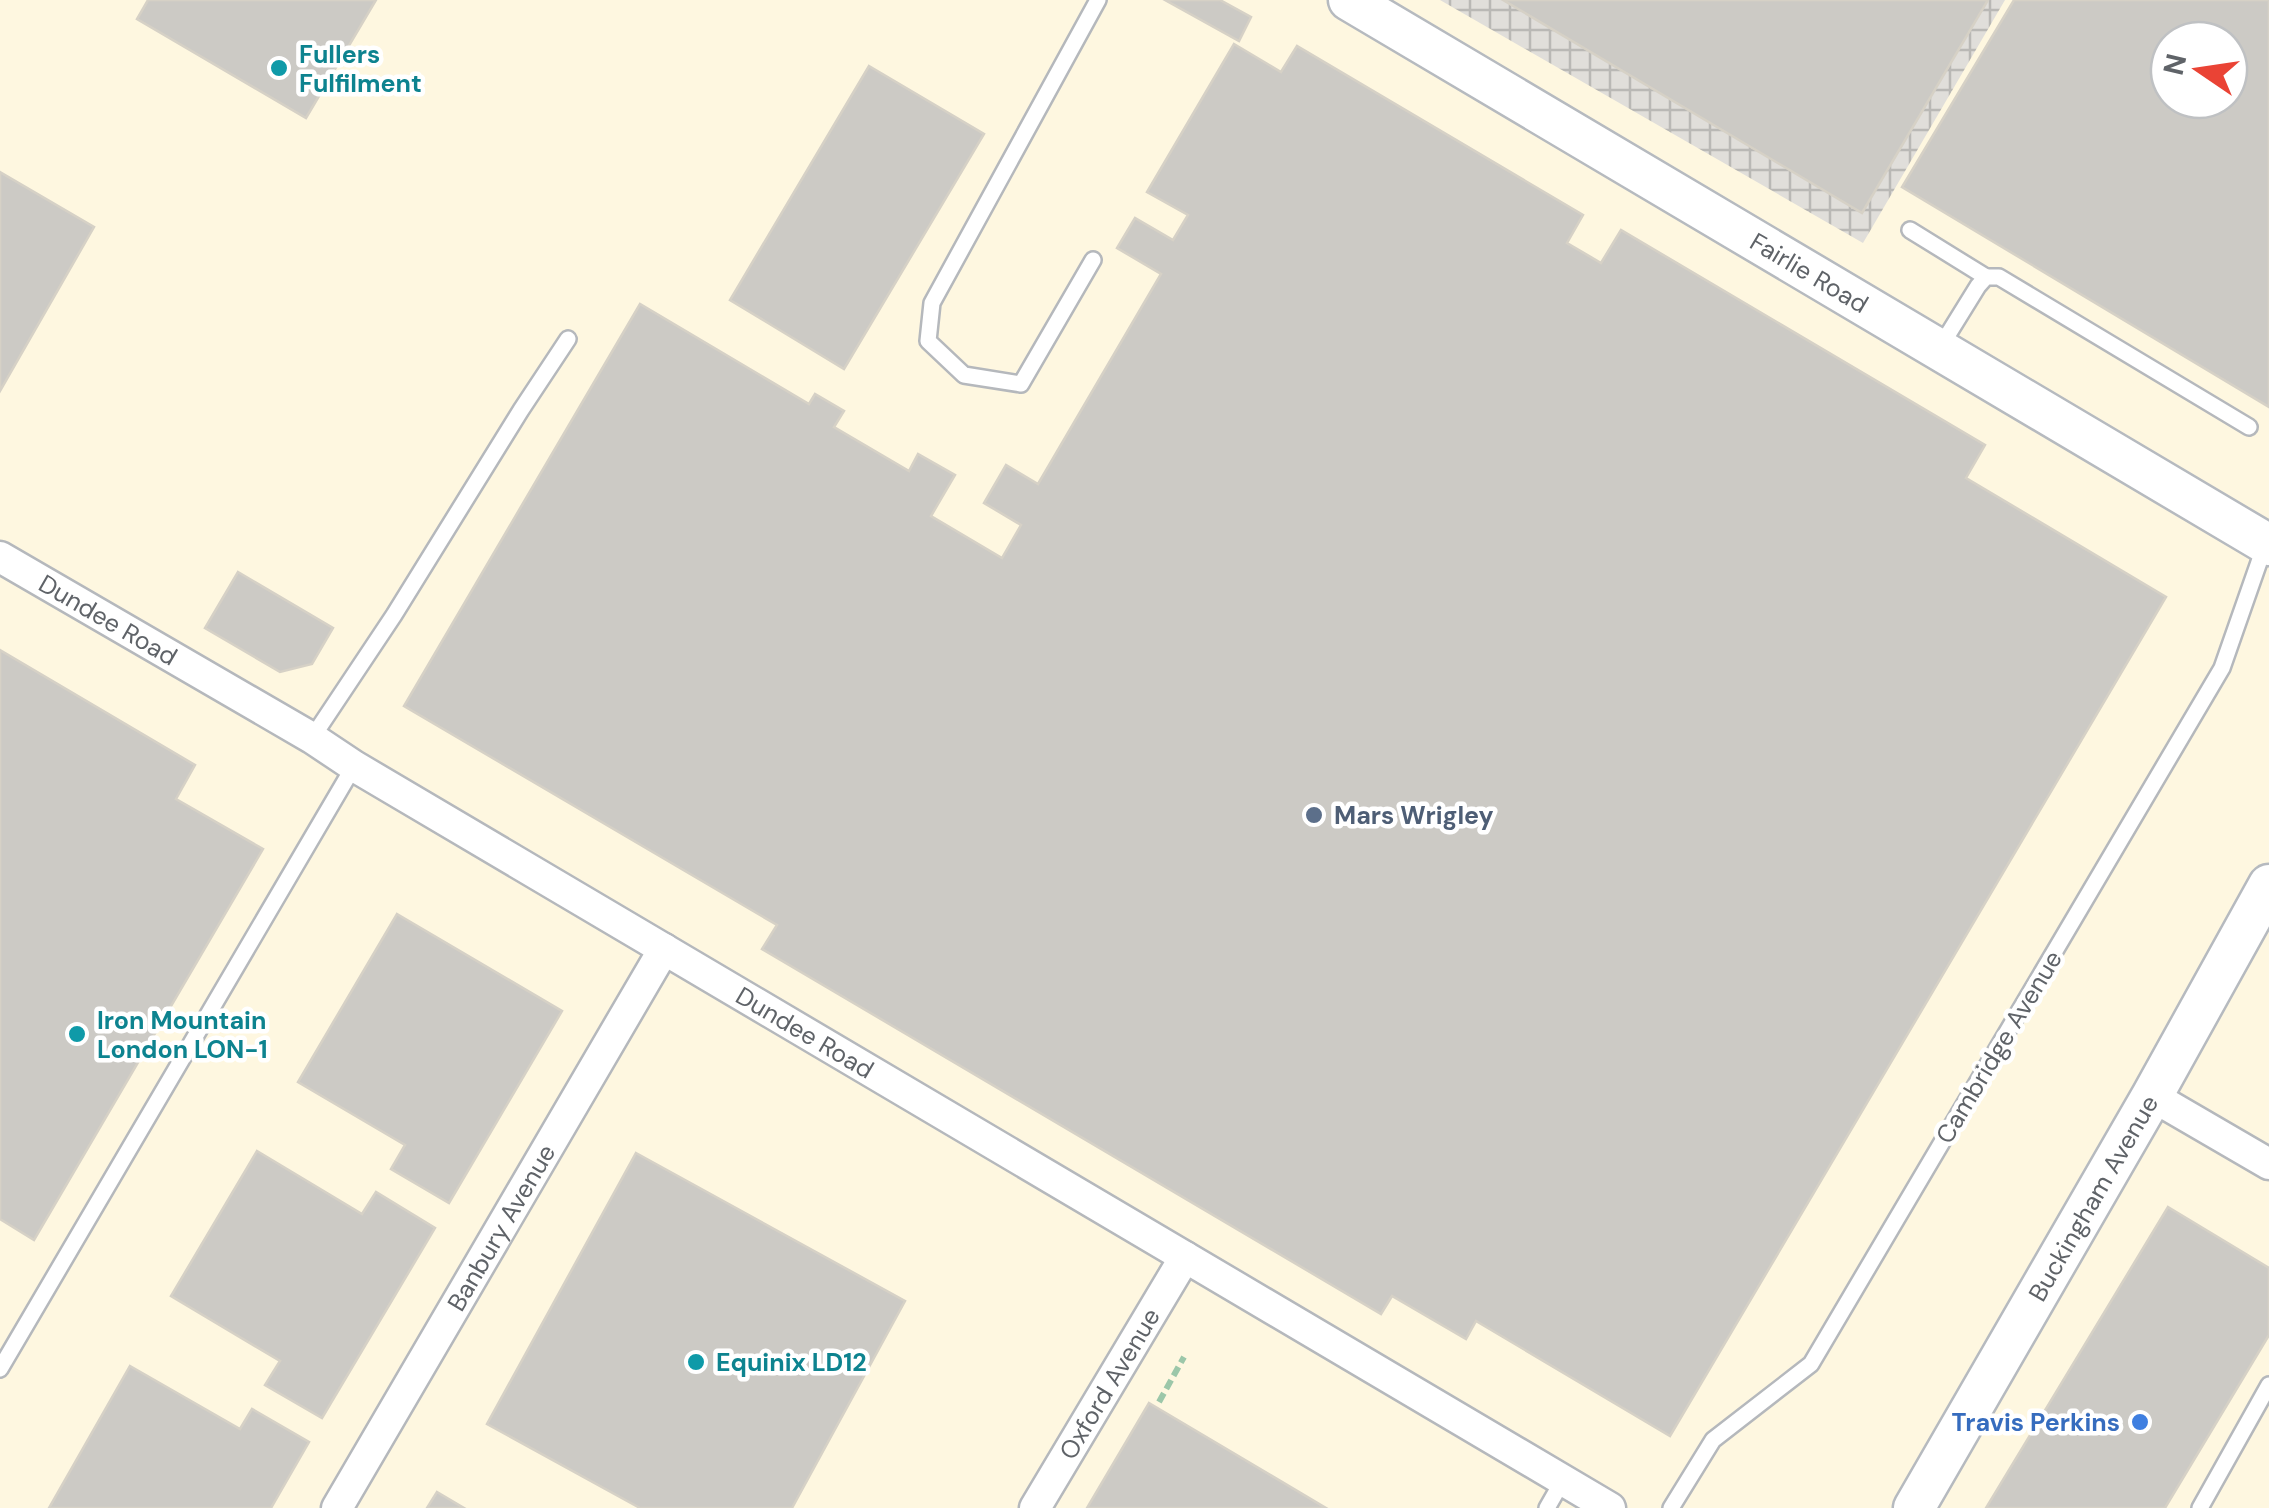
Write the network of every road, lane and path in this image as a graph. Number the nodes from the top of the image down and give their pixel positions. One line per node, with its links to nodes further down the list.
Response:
1 (1098, 0): 4 (lane)
2 (1349, 0): 7 (street, Fairlie Road)
3 (1910, 230): 5 (lane)
4 (1093, 260)
5 (1986, 278): 7 (lane); 8 (lane)
6 (568, 340): 11 (lane)
7 (1939, 349): 9 (street, Fairlie Road)
8 (2250, 427)
9 (2268, 541): 27 (lane, Cambridge Avenue)
10 (0, 557): 11 (street, Dundee Road)
11 (312, 738): 12 (street, Dundee Road)
12 (354, 766): 14 (street, Dundee Road); 19 (lane)
13 (2269, 885): 15 (street, Buckingham Avenue)
14 (664, 949): 17 (street, Dundee Road); 23 (street, Banbury Avenue)
15 (2152, 1096): 16 (street); 28 (street, Buckingham Avenue)
16 (2269, 1164)
17 (1186, 1257): 22 (street, Dundee Road); 24 (street, Oxford Avenue)
18 (1184, 1357): 21 (path)
19 (0, 1368)
20 (2269, 1385): 29 (lane)
21 (1159, 1402)
22 (1563, 1480): 25 (lane); 26 (street, Dundee Road)
23 (338, 1508)
24 (1034, 1508)
25 (1547, 1508)
26 (1610, 1508)
27 (1671, 1508)
28 (1914, 1508)
29 (2200, 1508)

